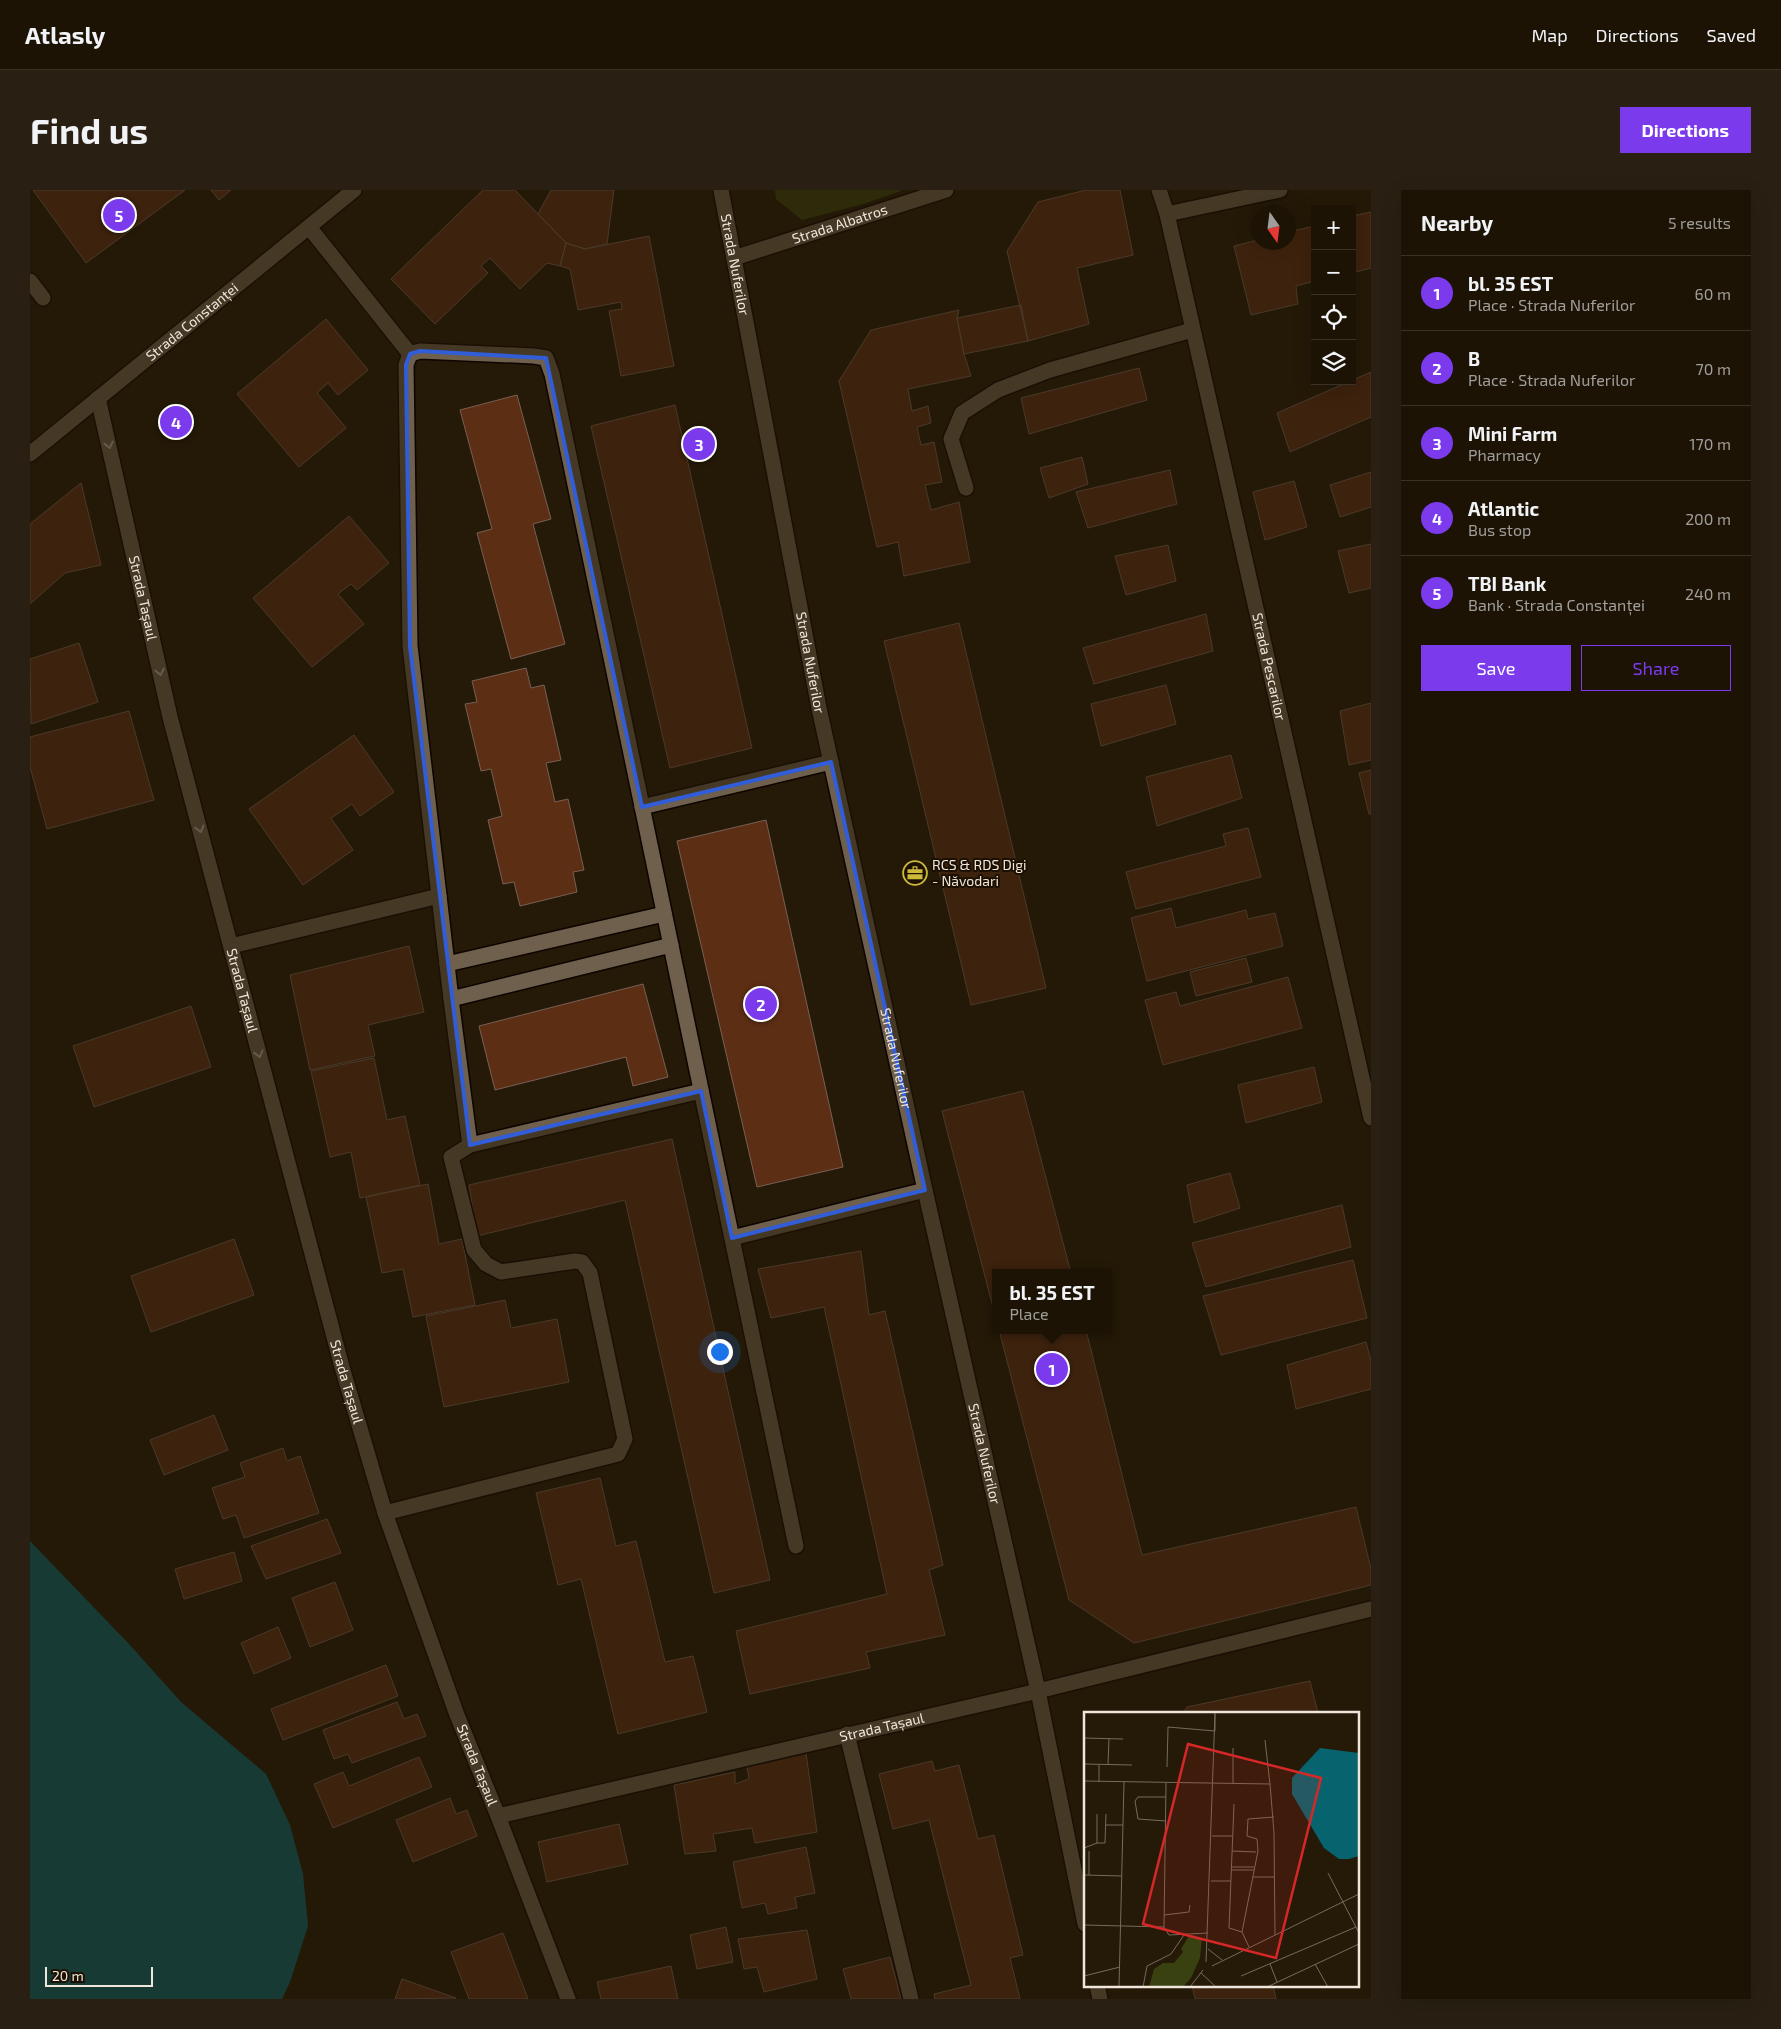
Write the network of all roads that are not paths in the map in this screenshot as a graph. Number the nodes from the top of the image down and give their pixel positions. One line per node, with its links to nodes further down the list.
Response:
1 (354, 190): 7 (street, Strada Constanței)
2 (721, 190): 8 (street, Strada Nuferilor)
3 (946, 190): 8 (street, Strada Albatros)
4 (1159, 190): 6 (street)
5 (1280, 190): 6 (street)
6 (1167, 214): 11 (street, Strada Pescarilor)
7 (309, 227): 12 (street); 13 (street, Strada Constanței)
8 (734, 258): 16 (street, Strada Nuferilor)
9 (30, 282): 10 (street)
10 (43, 298)
11 (1192, 330): 15 (street); 25 (street, Strada Pescarilor)
12 (410, 354): 17 (street); 18 (street)
13 (98, 398): 14 (street, Strada Constanței); 21 (street, Strada Tașaul, one-way to 21)
14 (30, 454)
15 (966, 488)
16 (831, 762): 17 (street); 27 (street, Strada Nuferilor)
17 (642, 807): 19 (street)
18 (439, 896): 21 (street); 22 (street)
19 (664, 914): 20 (street); 22 (street)
20 (671, 945): 23 (street); 24 (street)
21 (231, 946): 29 (street, Strada Tașaul, one-way to 29)
22 (447, 964): 23 (street)
23 (451, 999): 26 (street)
24 (701, 1091): 26 (street); 28 (street)
25 (1371, 1118)
26 (470, 1145): 29 (street)
27 (925, 1190): 28 (street); 32 (street, Strada Nuferilor)
28 (732, 1238): 30 (street)
29 (385, 1512): 34 (street, Strada Tașaul)
30 (796, 1546)
31 (1371, 1609): 32 (street, Strada Tașaul)
32 (1038, 1691): 33 (street, Strada Tașaul); 35 (street, Strada Nuferilor)
33 (847, 1734): 34 (street, Strada Tașaul); 38 (street)
34 (498, 1816): 37 (street)
35 (1084, 1919)
36 (1097, 1986): 39 (street)
37 (568, 1999)
38 (911, 1999)
39 (1100, 1999)

